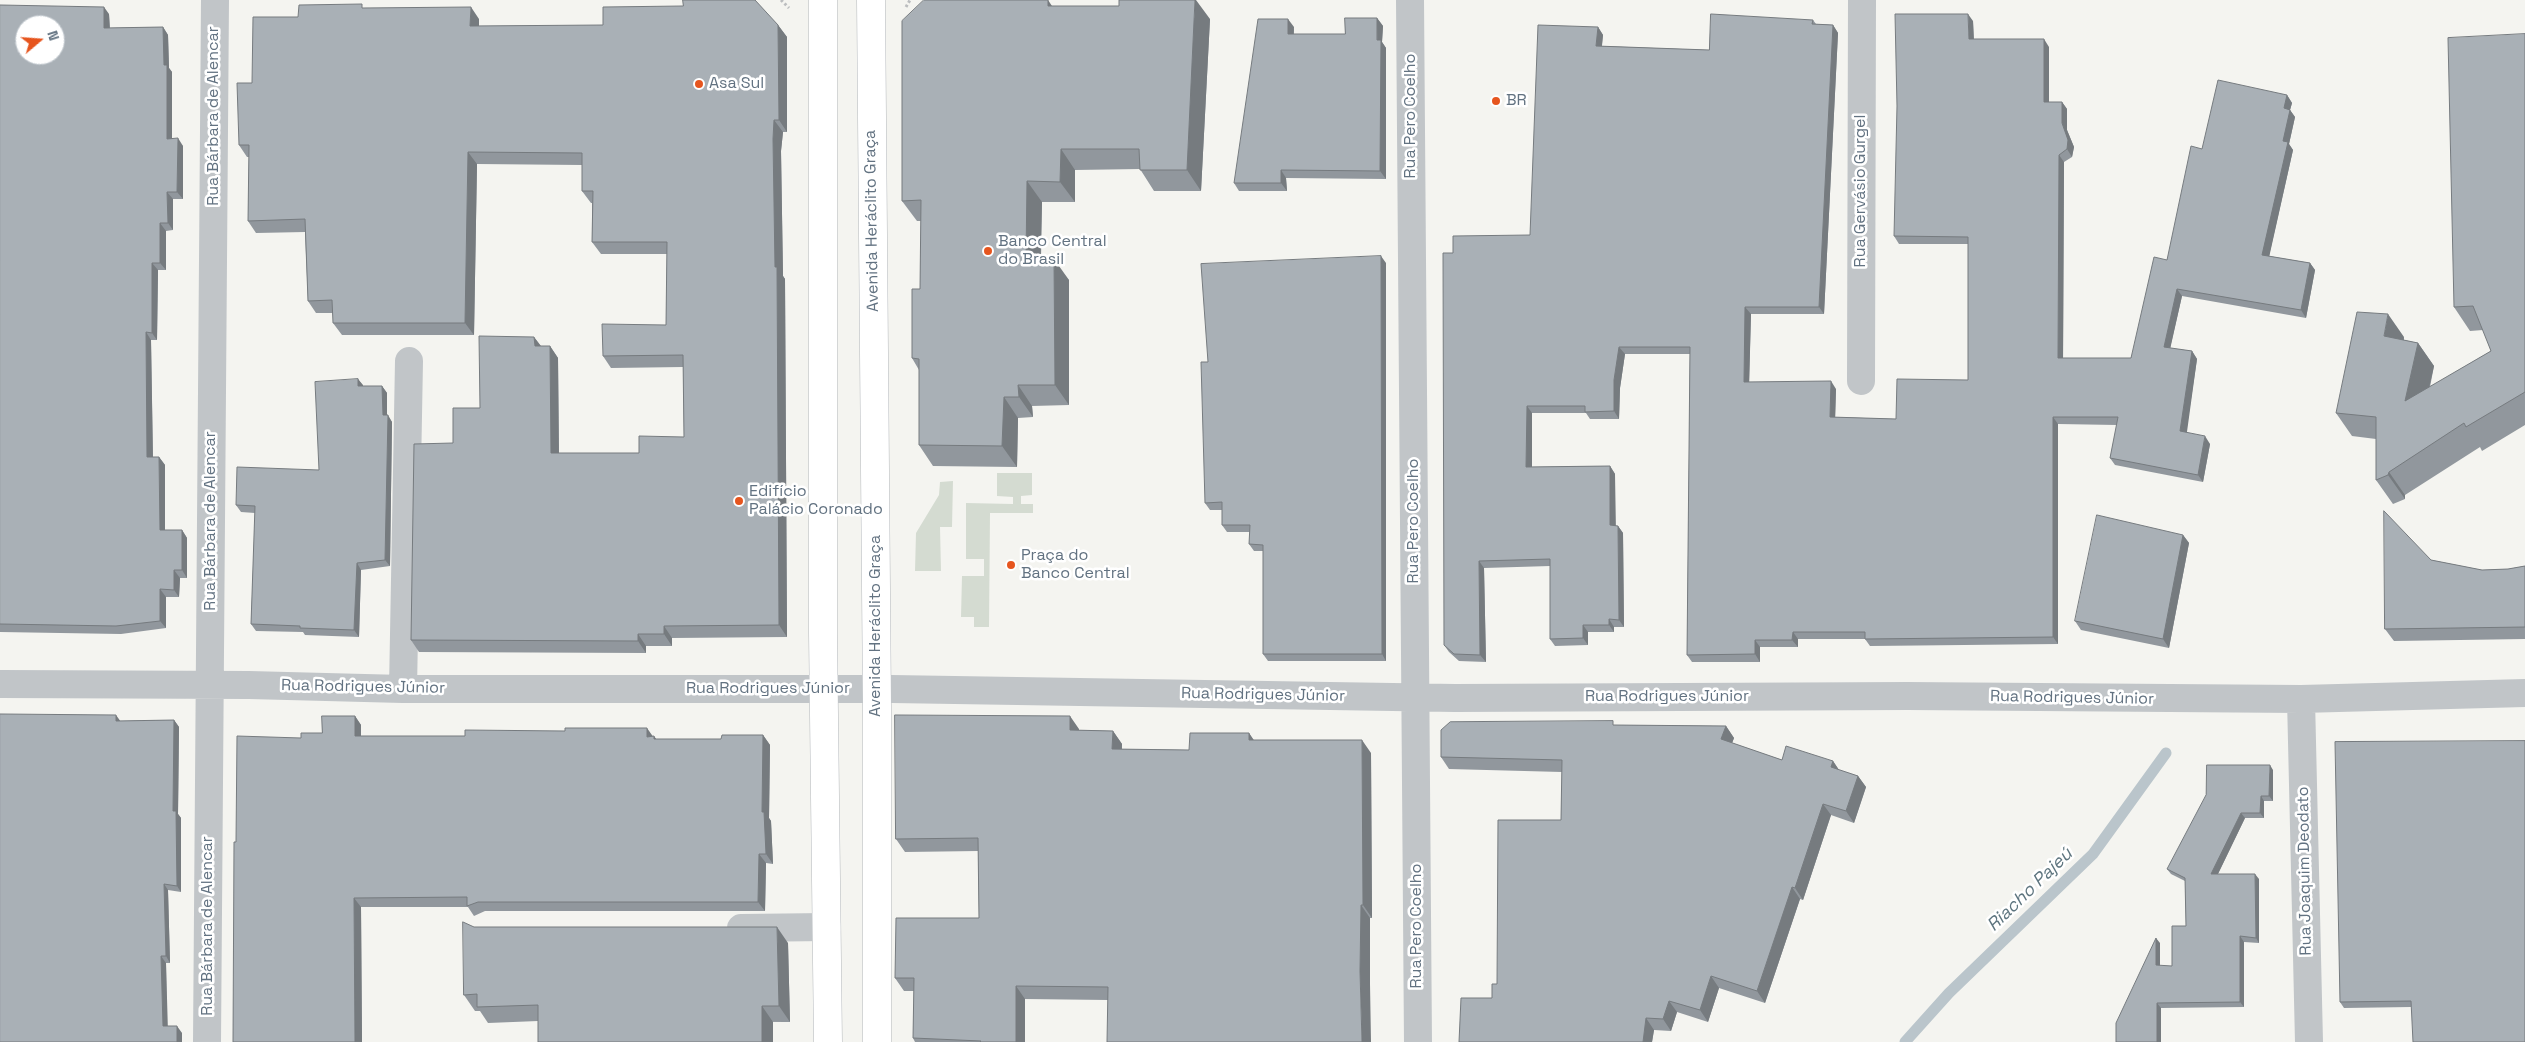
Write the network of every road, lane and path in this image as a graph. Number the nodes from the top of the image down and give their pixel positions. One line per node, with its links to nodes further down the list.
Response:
1 (215, 0): 9 (street, Rua Bárbara de Alencar)
2 (823, 0): 11 (main road)
3 (871, 0): 12 (main road, Avenida Heráclito Graça)
4 (1410, 0): 14 (street, Rua Pero Coelho)
5 (1862, 0): 7 (street, Rua Gervásio Gurgel)
6 (409, 360): 10 (street)
7 (1861, 381)
8 (0, 684): 9 (street, Rua Rodrigues Júnior)
9 (209, 684): 10 (street, Rua Rodrigues Júnior); 18 (street, Rua Bárbara de Alencar)
10 (404, 689): 11 (street, Rua Rodrigues Júnior)
11 (823, 689): 12 (street, Rua Rodrigues Júnior); 16 (main road)
12 (876, 689): 14 (street, Rua Rodrigues Júnior); 20 (main road, Avenida Heráclito Graça)
13 (2525, 693): 15 (street, Rua Rodrigues Júnior)
14 (1414, 698): 15 (street, Rua Rodrigues Júnior); 21 (street, Rua Pero Coelho)
15 (2301, 700): 22 (street, Rua Joaquim Deodato)
16 (827, 927): 17 (street); 19 (main road)
17 (713, 928)
18 (207, 1042)
19 (828, 1042)
20 (877, 1042)
21 (1418, 1042)
22 (2309, 1042)

